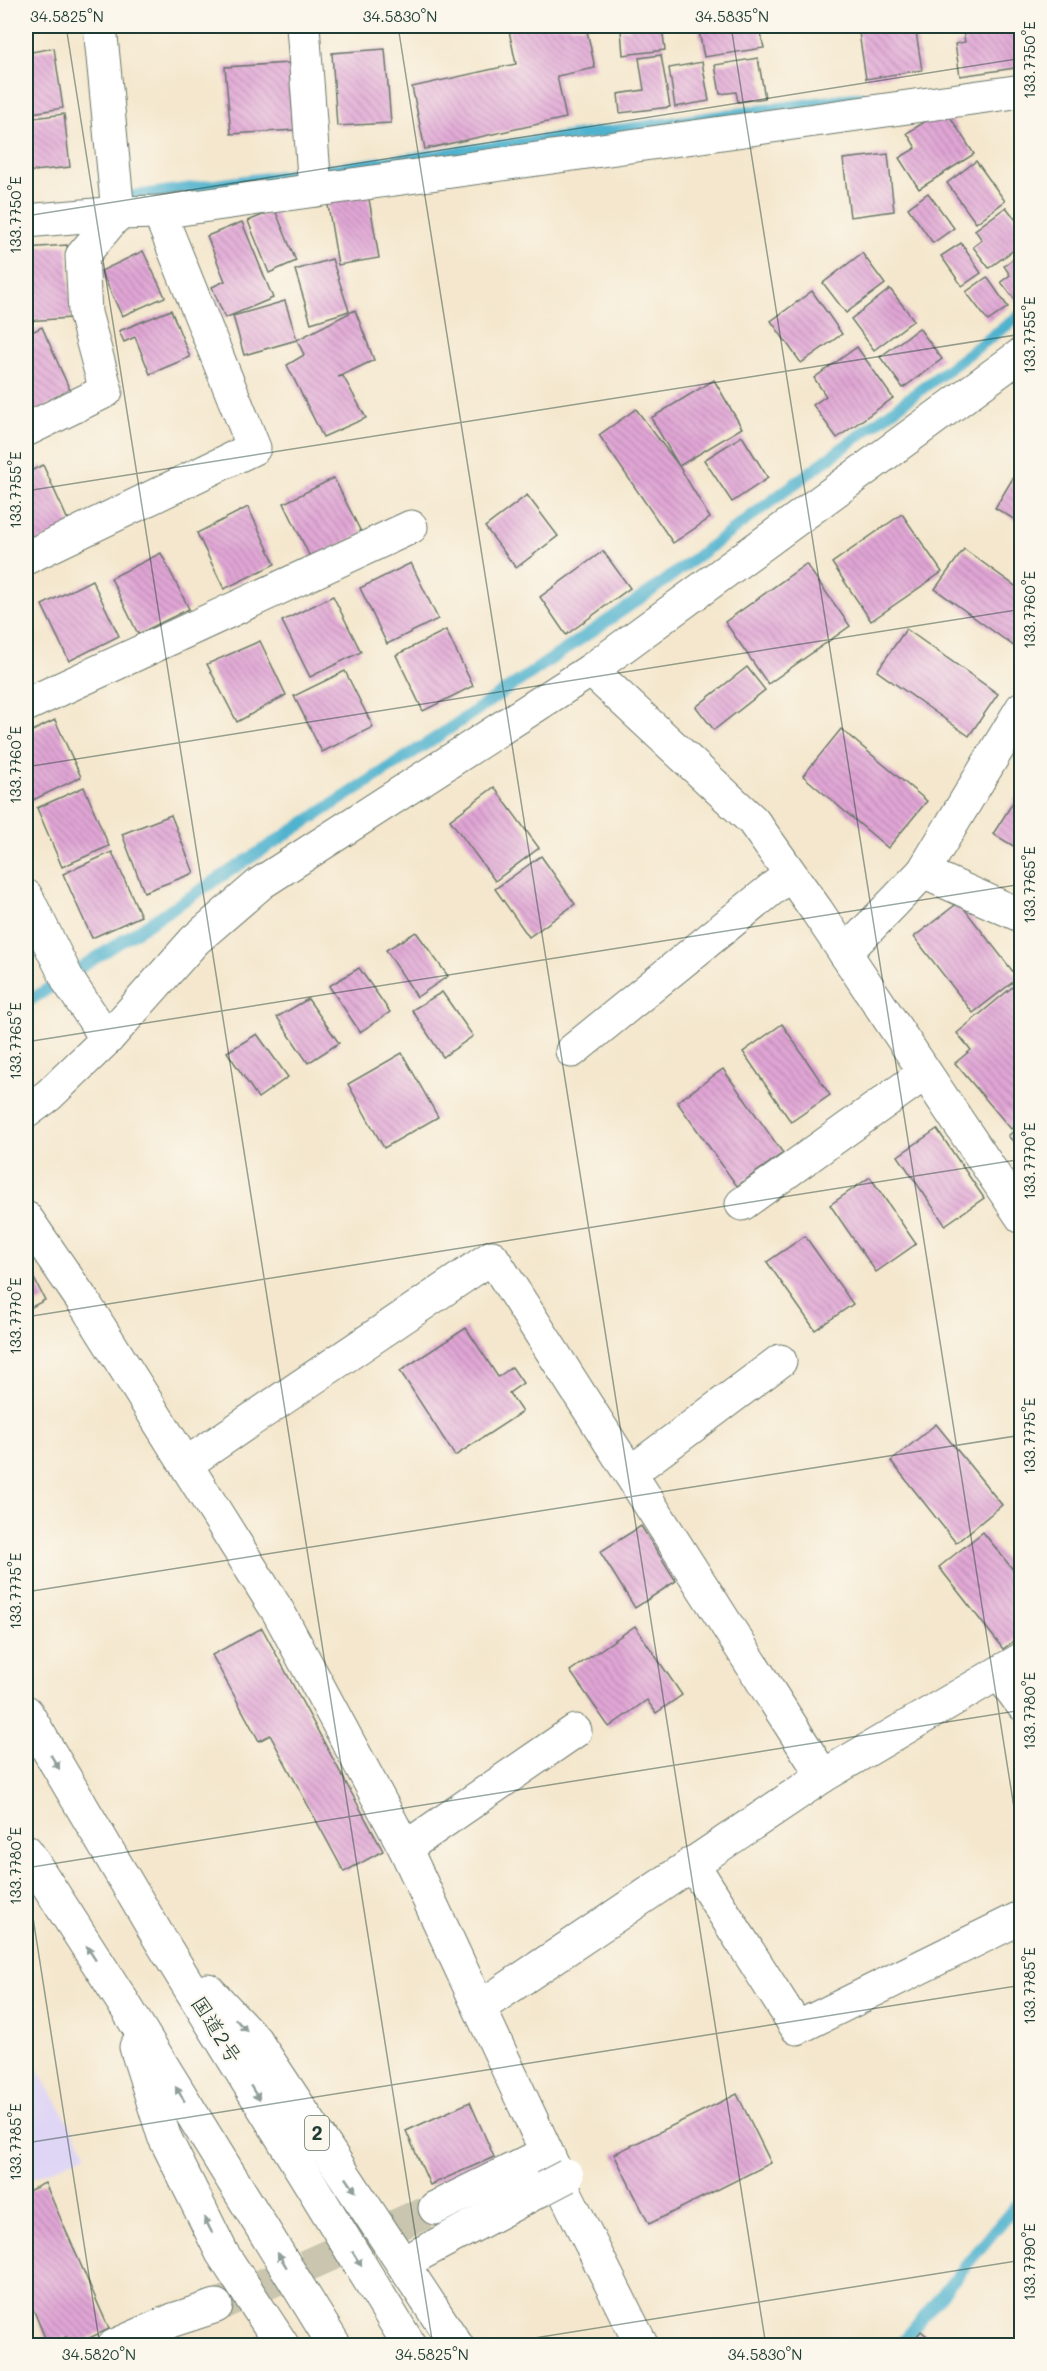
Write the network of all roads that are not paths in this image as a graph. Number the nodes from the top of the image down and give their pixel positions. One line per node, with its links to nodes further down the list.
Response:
1 (100, 26): 5 (main road)
2 (303, 26): 4 (main road)
3 (1022, 91): 4 (main road)
4 (314, 176): 6 (main road)
5 (116, 202): 6 (main road); 7 (main road); 9 (main road)
6 (159, 212): 11 (main road)
7 (26, 221)
8 (1022, 354): 12 (main road)
9 (26, 430)
10 (411, 527): 13 (main road)
11 (26, 558)
12 (591, 670): 16 (main road); 20 (main road)
13 (26, 705)
14 (1022, 708): 15 (main road)
15 (923, 872): 18 (main road); 19 (main road)
16 (789, 875): 19 (main road); 21 (main road)
17 (26, 896): 20 (main road)
18 (1022, 916)
19 (845, 953): 22 (main road)
20 (107, 1040): 23 (main road)
21 (572, 1051)
22 (925, 1073): 24 (main road); 25 (main road)
23 (26, 1112)
24 (742, 1204)
25 (1022, 1217)
26 (26, 1218): 28 (main road)
27 (780, 1360): 29 (main road)
28 (186, 1464): 29 (main road); 35 (main road)
29 (630, 1473): 34 (main road)
30 (1010, 1666): 31 (main road); 34 (main road)
31 (1022, 1704)
32 (26, 1712): 39 (main road, 国道2号 / 2, one-way to 39)
33 (575, 1731): 35 (main road)
34 (823, 1776): 37 (main road)
35 (405, 1848): 41 (main road)
36 (26, 1851): 40 (main road, one-way to 36)
37 (692, 1863): 38 (main road); 41 (main road)
38 (1022, 1917)
39 (158, 1936): 44 (main road, 2, one-way to 44); 49 (main road, 国道2号 / 2, one-way to 49)
40 (123, 2002): 47 (main road, one-way to 40); 48 (main road, one-way to 40)
41 (480, 2007): 42 (main road)
42 (560, 2172): 43 (main road); 44 (main road); 51 (main road)
43 (435, 2208)
44 (403, 2263): 50 (main road, 2)
45 (216, 2306): 46 (main road)
46 (114, 2346)
47 (283, 2346)
48 (335, 2346)
49 (410, 2346)
50 (457, 2346)
51 (642, 2346)

